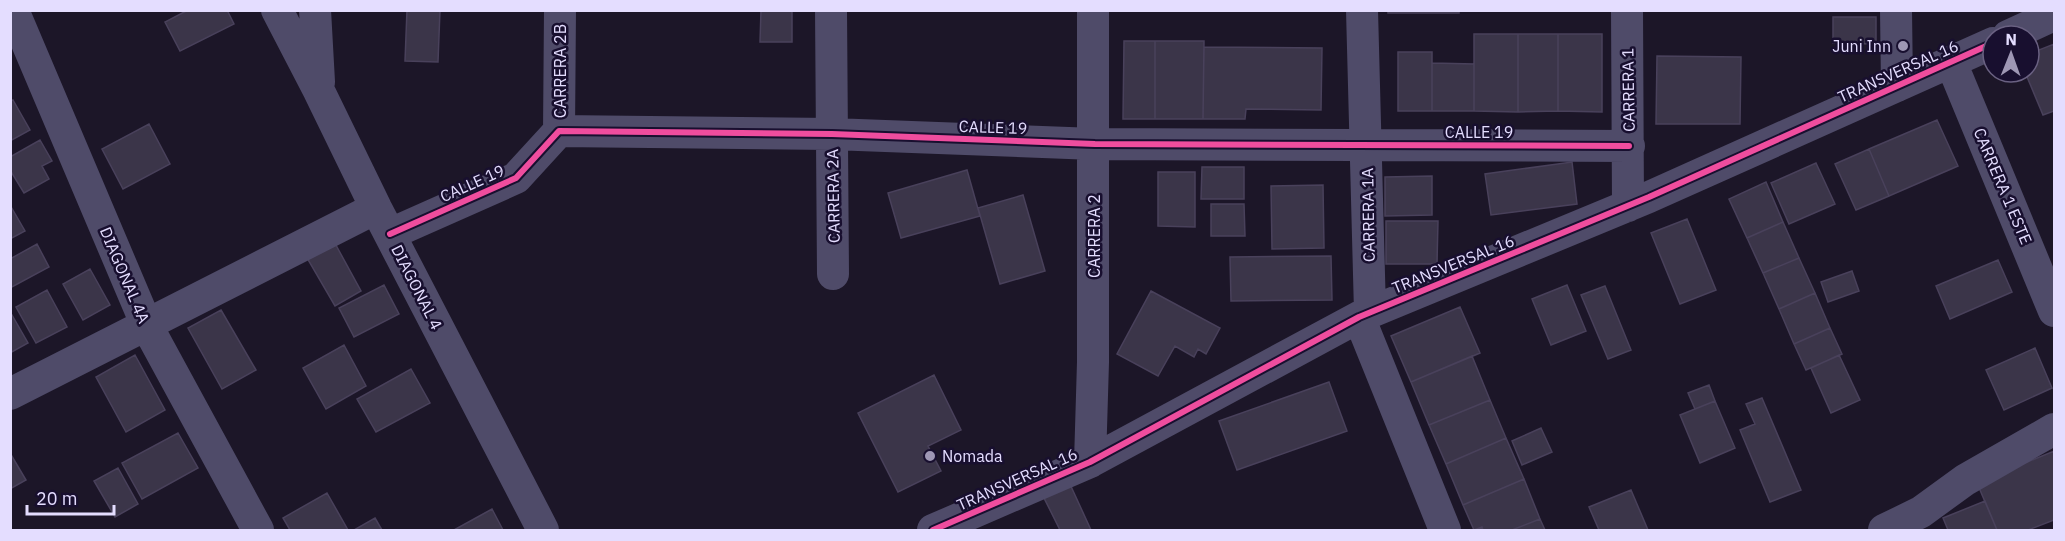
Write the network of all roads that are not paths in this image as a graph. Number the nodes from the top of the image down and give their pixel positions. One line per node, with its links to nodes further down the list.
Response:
1 (13, 10): 26 (street, DIAGONAL 4A)
2 (277, 10): 15 (street, DIAGONAL 4)
3 (315, 10): 15 (street)
4 (560, 10): 16 (street, CARRERA 2B)
5 (831, 10): 17 (street, CARRERA 2A)
6 (1093, 10): 18 (street, CARRERA 2)
7 (1362, 10): 19 (street, CARRERA 1A)
8 (1627, 10): 20 (street, CARRERA 1)
9 (1896, 10): 14 (street)
10 (2055, 15): 11 (street)
11 (2035, 24)
12 (1981, 48): 13 (street, TRANSVERSAL 16)
13 (1951, 62): 14 (street, TRANSVERSAL 16); 24 (street, CARRERA 1 ESTE)
14 (1897, 86): 21 (street, TRANSVERSAL 16)
15 (319, 91): 22 (street, DIAGONAL 4)
16 (559, 131): 17 (street, CALLE 19); 22 (street, CALLE 19)
17 (832, 134): 18 (street, CALLE 19); 23 (street, CARRERA 2A)
18 (1095, 144): 19 (street, CALLE 19); 29 (street, CARRERA 2)
19 (1366, 145): 20 (street, CALLE 19); 25 (street, CARRERA 1A)
20 (1629, 146): 21 (street, CARRERA 1)
21 (1628, 206): 25 (street, TRANSVERSAL 16)
22 (383, 221): 26 (street, CALLE 19); 31 (street, DIAGONAL 4)
23 (833, 273)
24 (2055, 311)
25 (1365, 315): 29 (street, TRANSVERSAL 16); 33 (street)
26 (147, 326): 27 (street, CALLE 19); 30 (street, DIAGONAL 4A)
27 (10, 394)
28 (2055, 429): 34 (street)
29 (1090, 462): 32 (street, TRANSVERSAL 16)
30 (258, 531)
31 (543, 531)
32 (933, 531)
33 (1444, 531)
34 (1884, 531)

